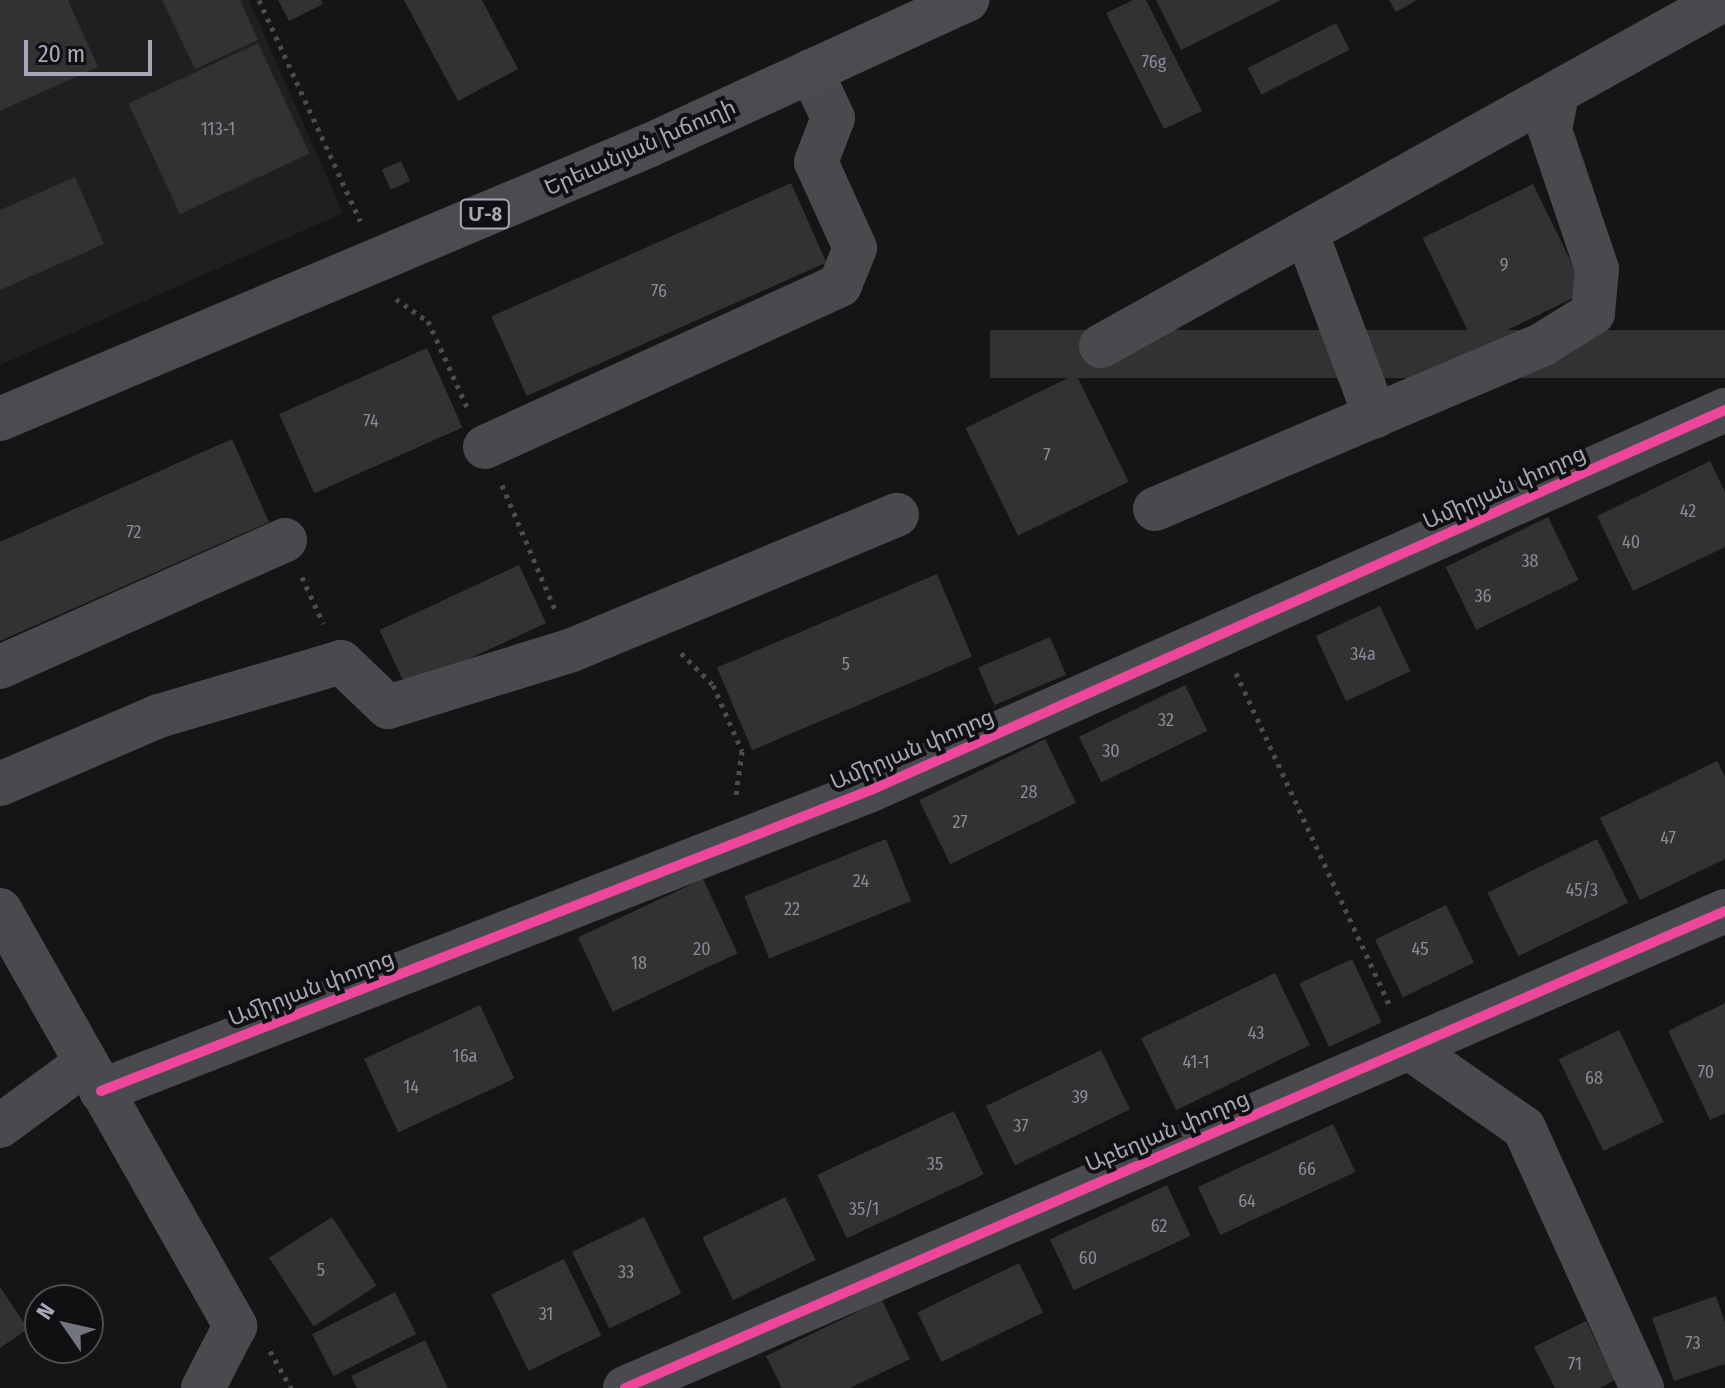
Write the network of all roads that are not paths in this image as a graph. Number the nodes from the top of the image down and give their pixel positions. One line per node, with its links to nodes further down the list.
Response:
1 (967, 0): 3 (highway, Երեւանյան խճուղի / Մ-8)
2 (1723, 0): 4 (street)
3 (811, 71): 9 (highway, Երեւանյան խճուղի / Մ-8); 10 (street)
4 (1557, 93): 5 (street); 8 (street)
5 (1306, 232): 6 (street); 8 (street)
6 (1101, 346)
7 (1725, 410): 19 (street, Ամիրյան փողոց)
8 (1375, 416): 11 (street)
9 (0, 419)
10 (485, 447)
11 (1155, 509)
12 (897, 515): 15 (street)
13 (292, 554): 14 (street)
14 (0, 667)
15 (0, 784)
16 (0, 910): 19 (street)
17 (1725, 911): 18 (street, Աբեղյան փողոց)
18 (1409, 1048): 22 (street, Աբեղյան փողոց); 23 (street)
19 (92, 1078): 20 (street, Ամիրյան փողոց); 21 (street)
20 (0, 1126)
21 (203, 1388)
22 (625, 1388)
23 (1642, 1388)

